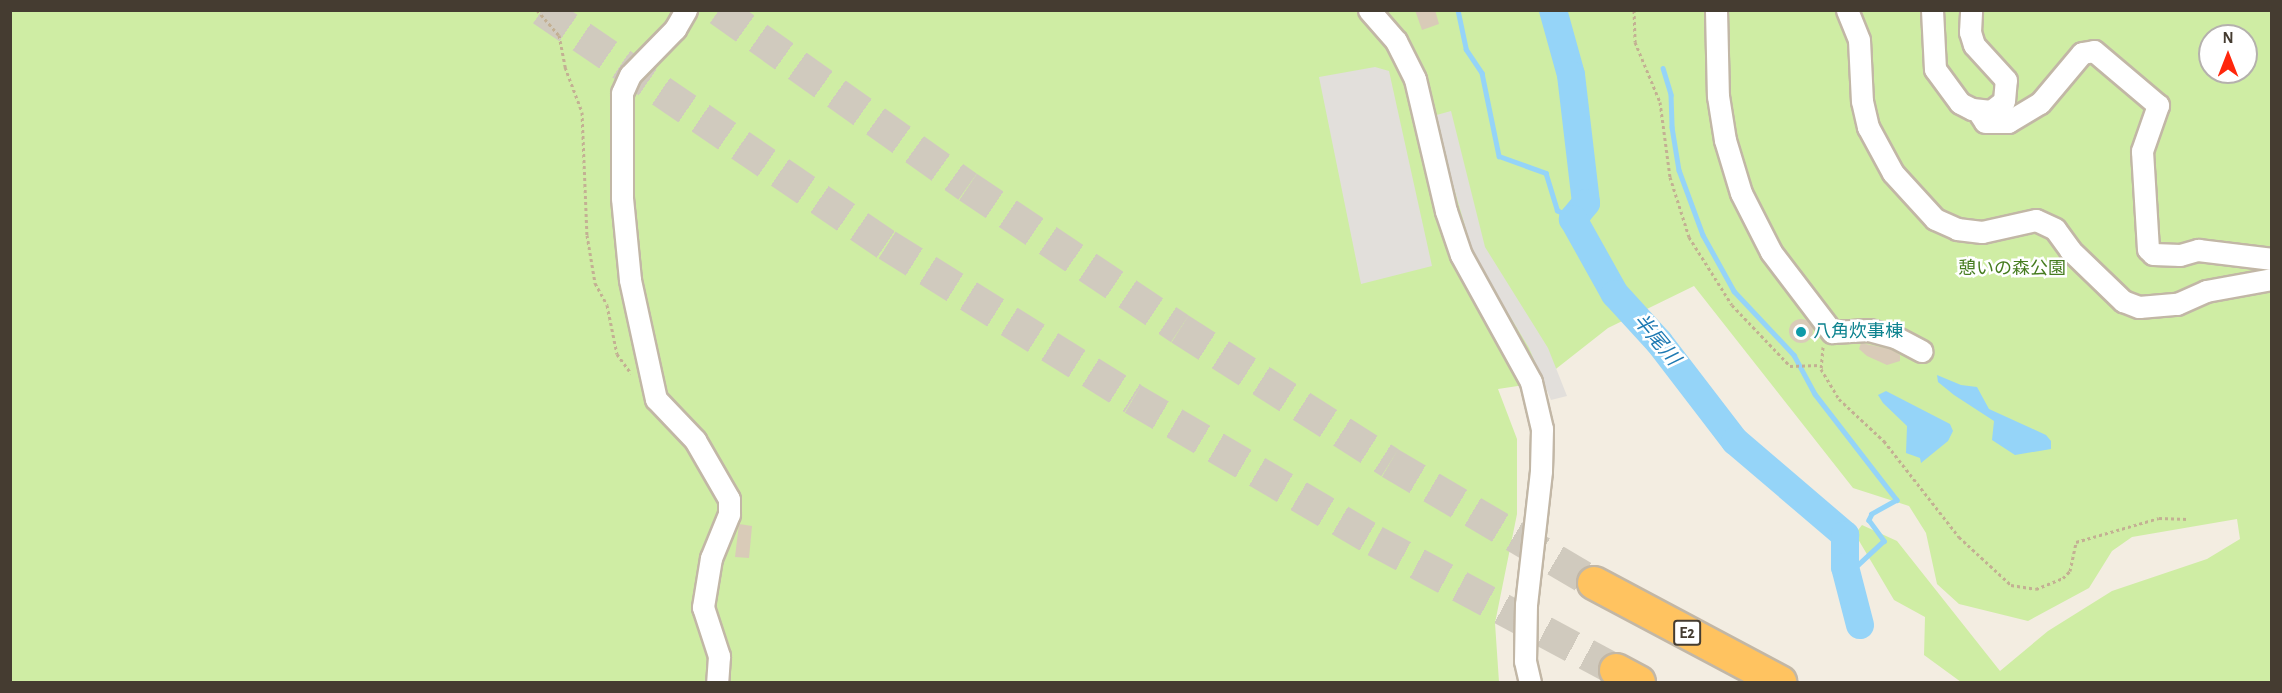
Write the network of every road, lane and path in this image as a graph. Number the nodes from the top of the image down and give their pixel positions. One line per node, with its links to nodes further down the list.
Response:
1 (537, 10): 15 (path)
2 (686, 10): 15 (street)
3 (1634, 10): 14 (path)
4 (1716, 10): 12 (street)
5 (1846, 10): 11 (street)
6 (1932, 10): 9 (street)
7 (1971, 10): 9 (street)
8 (1374, 13): 19 (street)
9 (1977, 110): 10 (street)
10 (2271, 259)
11 (2271, 279)
12 (1832, 332): 13 (street); 14 (path)
13 (1921, 351)
14 (1820, 365): 16 (path)
15 (653, 385): 18 (street)
16 (2188, 519)
17 (1594, 583): 20 (highway, E2)
18 (717, 682)
19 (1530, 682)
20 (1780, 682)

